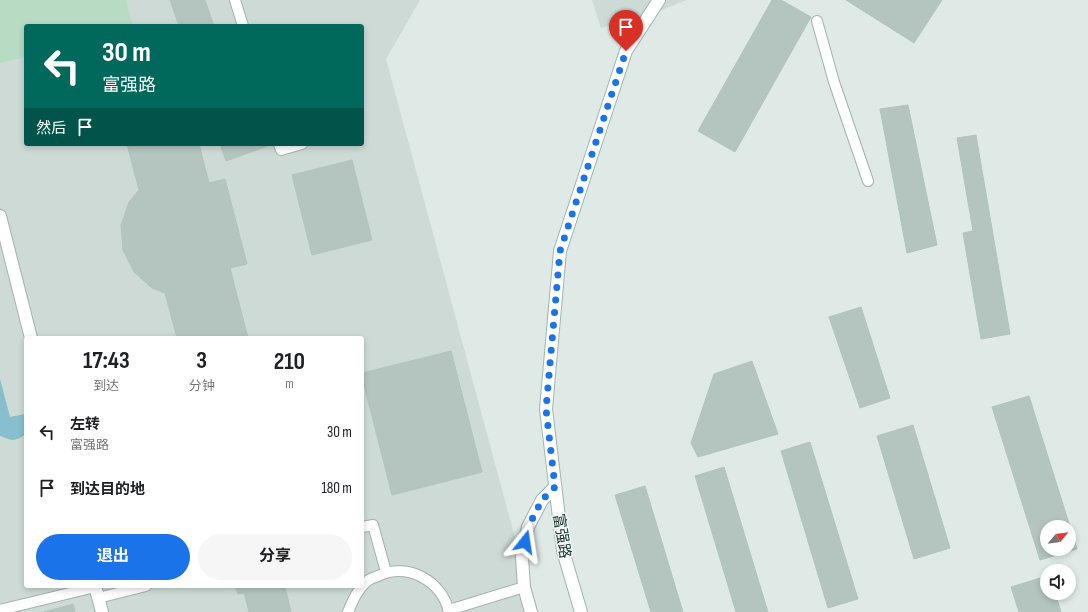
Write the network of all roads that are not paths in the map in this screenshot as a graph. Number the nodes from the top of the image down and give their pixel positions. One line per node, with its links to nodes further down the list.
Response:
1 (235, 0): 4 (lane)
2 (659, 0): 10 (main road, 富强路)
3 (817, 21): 7 (lane)
4 (242, 24)
5 (280, 146): 6 (lane)
6 (295, 146)
7 (868, 181)
8 (0, 216): 9 (main road)
9 (30, 336)
10 (555, 487): 14 (main road); 23 (main road, 富强路)
11 (364, 527): 12 (lane)
12 (386, 572): 13 (lane); 19 (lane)
13 (364, 585)
14 (524, 587): 19 (lane); 22 (main road)
15 (121, 588): 17 (lane)
16 (361, 588): 21 (lane)
17 (96, 590): 18 (lane); 20 (main road)
18 (0, 610)
19 (449, 611)
20 (102, 612)
21 (348, 612)
22 (531, 612)
23 (581, 612)

